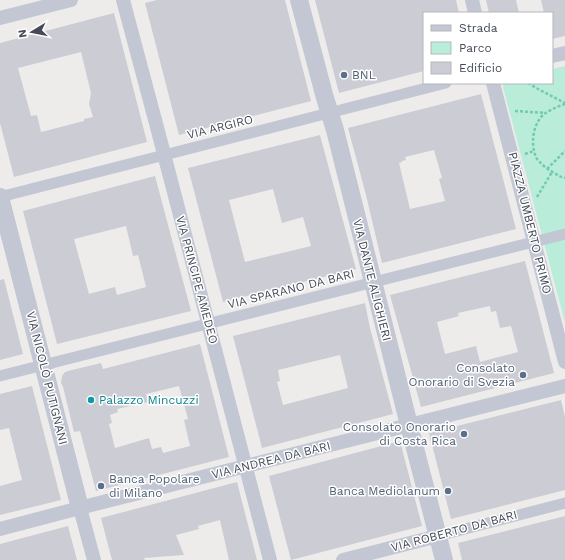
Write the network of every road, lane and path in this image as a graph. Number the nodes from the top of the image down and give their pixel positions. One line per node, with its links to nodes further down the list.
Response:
1 (71, 0): 6 (street)
2 (123, 0): 18 (street, VIA PRINCIPE AMEDEO)
3 (299, 0): 14 (street, VIA DANTE ALIGHIERI)
4 (472, 0): 5 (street)
5 (475, 12)
6 (0, 18)
7 (565, 53): 8 (street)
8 (553, 56)
9 (442, 84): 14 (street, VIA ARGIRO)
10 (493, 84): 26 (street, PIAZZA UMBERTO PRIMO)
11 (530, 84): 12 (path)
12 (565, 103): 15 (path)
13 (512, 110): 15 (path)
14 (330, 113): 18 (street, VIA ARGIRO); 27 (street, VIA DANTE ALIGHIERI)
15 (546, 113): 16 (path)
16 (534, 151): 19 (path); 20 (path)
17 (565, 151): 20 (path)
18 (164, 155): 23 (street, VIA ARGIRO); 28 (street, VIA PRINCIPE AMEDEO)
19 (523, 155)
20 (548, 169): 21 (path)
21 (552, 172): 22 (path); 24 (path)
22 (565, 178)
23 (0, 197): 30 (street, VIA NICOLÒ PUTIGNANI)
24 (535, 201)
25 (565, 234): 26 (street, VIA SPARANO DA BARI)
26 (534, 242): 27 (street, VIA SPARANO DA BARI); 29 (street, PIAZZA UMBERTO PRIMO)
27 (373, 282): 28 (street, VIA SPARANO DA BARI); 33 (street, VIA DANTE ALIGHIERI)
28 (209, 324): 30 (street, VIA SPARANO DA BARI); 34 (street, VIA PRINCIPE AMEDEO)
29 (565, 362)
30 (43, 366): 31 (street, VIA SPARANO DA BARI); 36 (street, VIA NICOLÒ PUTIGNANI)
31 (0, 376)
32 (565, 386): 33 (street, VIA ANDREA DA BARI)
33 (409, 425): 34 (street, VIA ANDREA DA BARI); 38 (street, VIA DANTE ALIGHIERI)
34 (246, 466): 36 (street, VIA ANDREA DA BARI); 40 (street, VIA PRINCIPE AMEDEO)
35 (565, 503): 38 (street, VIA ROBERTO DA BARI)
36 (80, 508): 37 (street, VIA ANDREA DA BARI); 39 (street, VIA NICOLÒ PUTIGNANI)
37 (0, 529)
38 (438, 536): 41 (street, VIA ROBERTO DA BARI); 42 (street, VIA DANTE ALIGHIERI)
39 (94, 560)
40 (270, 560)
41 (343, 560)
42 (444, 560)

